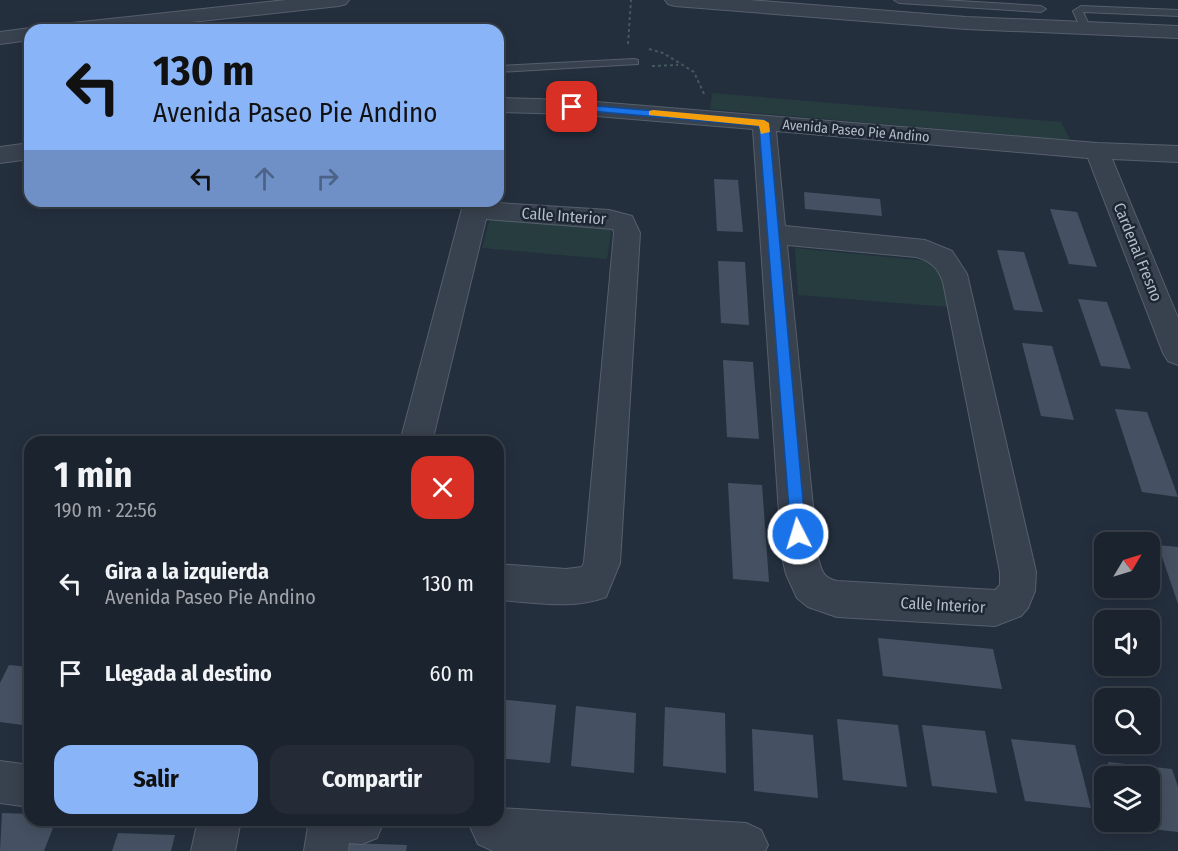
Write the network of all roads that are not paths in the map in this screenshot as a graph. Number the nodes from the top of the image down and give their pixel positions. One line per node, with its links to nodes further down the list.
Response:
1 (146, 0): 8 (street)
2 (339, 0): 8 (street)
3 (675, 0): 6 (street)
4 (898, 0): 5 (lane)
5 (1039, 4): 10 (lane)
6 (797, 5): 10 (street)
7 (1178, 13): 11 (lane)
8 (141, 20): 9 (street)
9 (110, 24)
10 (1050, 28): 11 (street)
11 (1086, 29): 12 (street)
12 (1178, 32)
13 (24, 35): 14 (street)
14 (0, 38)
15 (634, 62): 16 (lane)
16 (504, 69)
17 (504, 105): 18 (street, Avenida Paseo Pie Andino)
18 (764, 123): 19 (street, Avenida Paseo Pie Andino); 25 (street, Calle Interior)
19 (1097, 151): 21 (street, Avenida Paseo Pie Andino); 26 (street, Cardenal Fresno)
20 (24, 152): 22 (street)
21 (1178, 154)
22 (0, 155)
23 (477, 207): 27 (street, Calle Interior)
24 (487, 207): 28 (street, Calle Interior)
25 (772, 234): 25 (street, Calle Interior)
26 (1178, 353)
27 (418, 436)
28 (504, 582)
29 (0, 782): 30 (street)
30 (24, 785)
31 (219, 826): 37 (street)
32 (340, 826): 38 (street)
33 (493, 829): 34 (street)
34 (574, 842): 36 (street)
35 (746, 845): 36 (street)
36 (685, 846)
37 (213, 851)
38 (326, 851)

